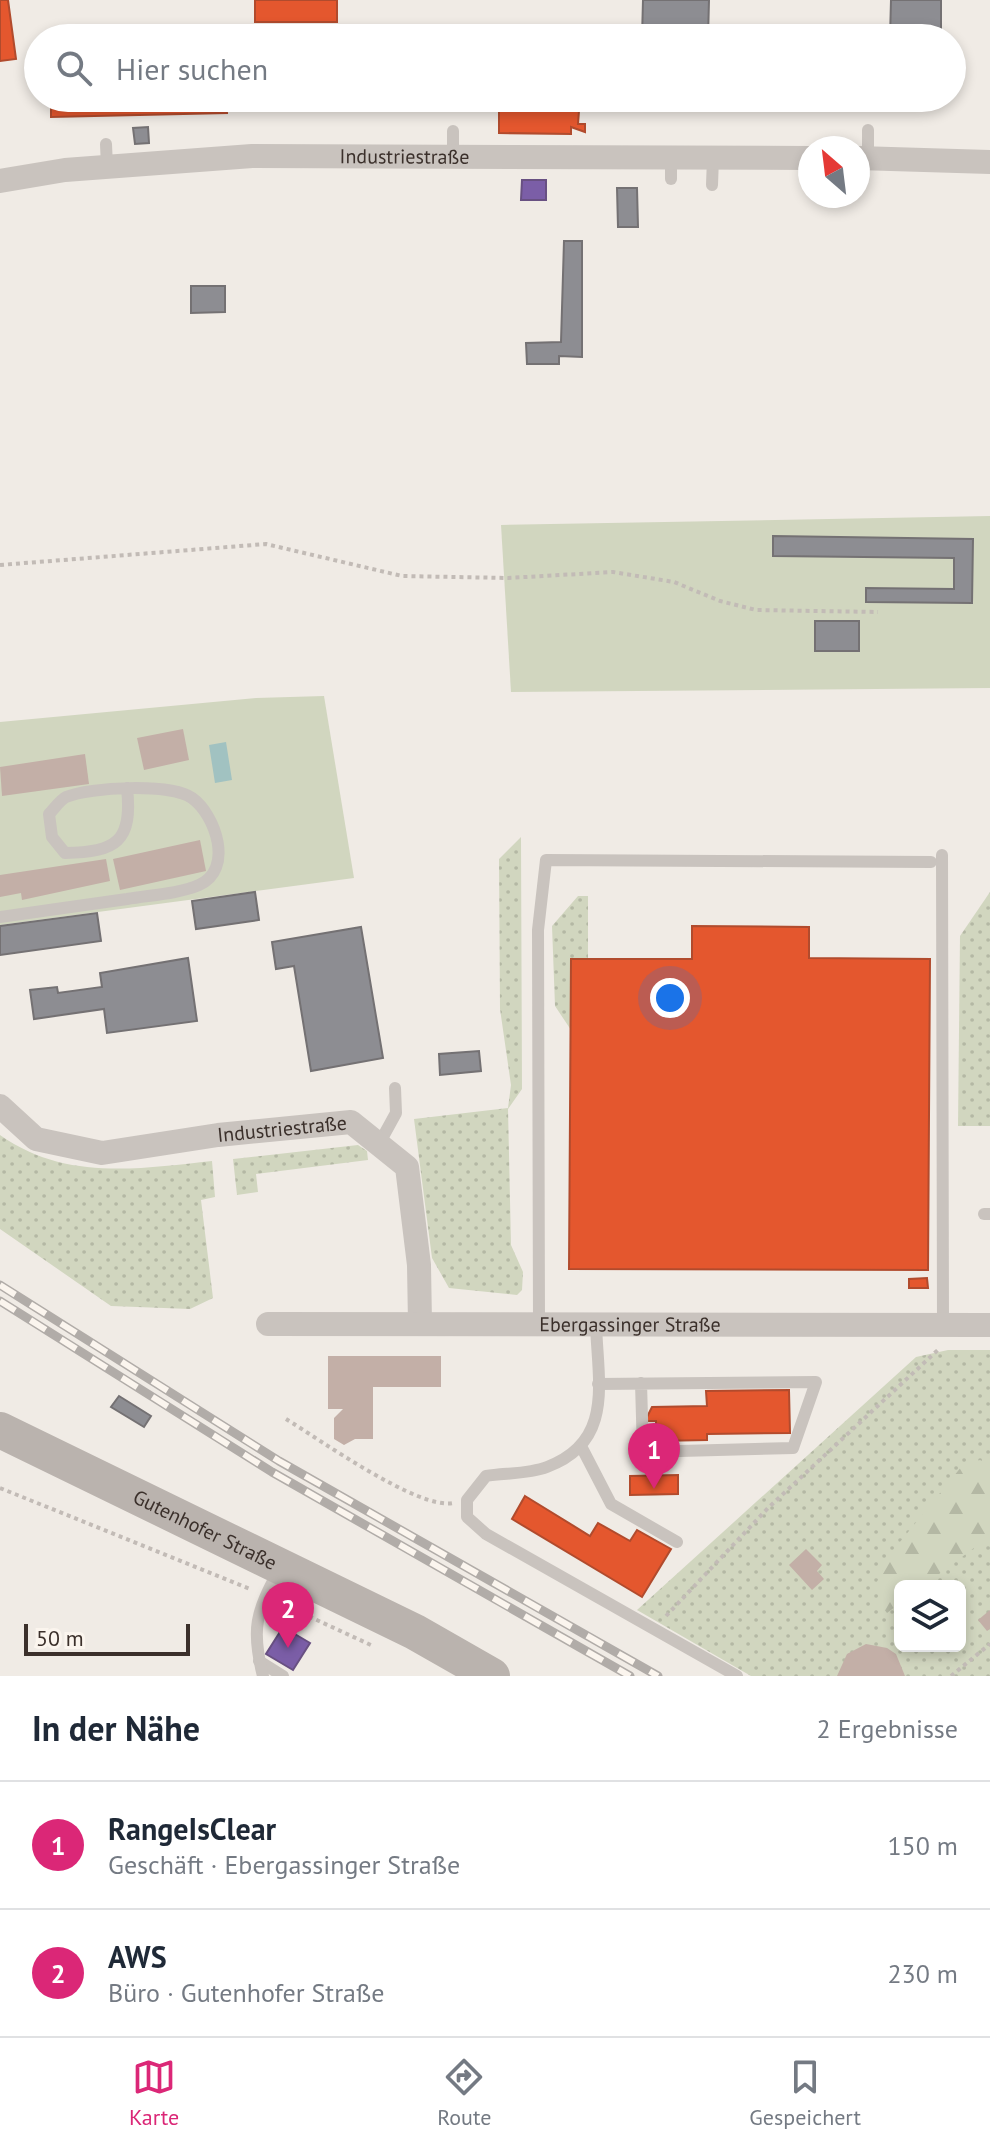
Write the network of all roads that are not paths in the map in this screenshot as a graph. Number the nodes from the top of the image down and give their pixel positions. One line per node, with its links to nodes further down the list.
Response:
1 (868, 130): 3 (lane)
2 (453, 131): 7 (lane)
3 (867, 136)
4 (798, 156): 5 (street, Industriestraße)
5 (713, 158): 7 (street, Industriestraße); 10 (lane)
6 (870, 158): 8 (street)
7 (461, 161): 9 (street, Industriestraße)
8 (990, 162)
9 (0, 181)
10 (712, 185)
11 (127, 788): 11 (lane); 12 (lane)
12 (0, 917)
13 (395, 1088): 15 (lane)
14 (0, 1106): 15 (street, Industriestraße)
15 (379, 1144): 16 (street, Industriestraße)
16 (420, 1323): 17 (street, Ebergassinger Straße); 18 (street, Ebergassinger Straße)
17 (268, 1324)
18 (539, 1324): 19 (street, Ebergassinger Straße); 20 (lane)
19 (596, 1325): 20 (street, Ebergassinger Straße); 23 (lane)
20 (943, 1325): 21 (street, Ebergassinger Straße)
21 (990, 1325)
22 (641, 1383): 22 (lane); 23 (lane)
23 (598, 1384): 25 (lane)
24 (0, 1430): 27 (street, Gutenhofer Straße)
25 (582, 1448): 26 (lane); 32 (lane)
26 (677, 1542)
27 (273, 1581): 28 (lane); 31 (street, Gutenhofer Straße)
28 (259, 1661): 29 (lane); 30 (lane)
29 (263, 1676)
30 (283, 1676)
31 (492, 1676)
32 (737, 1676)

